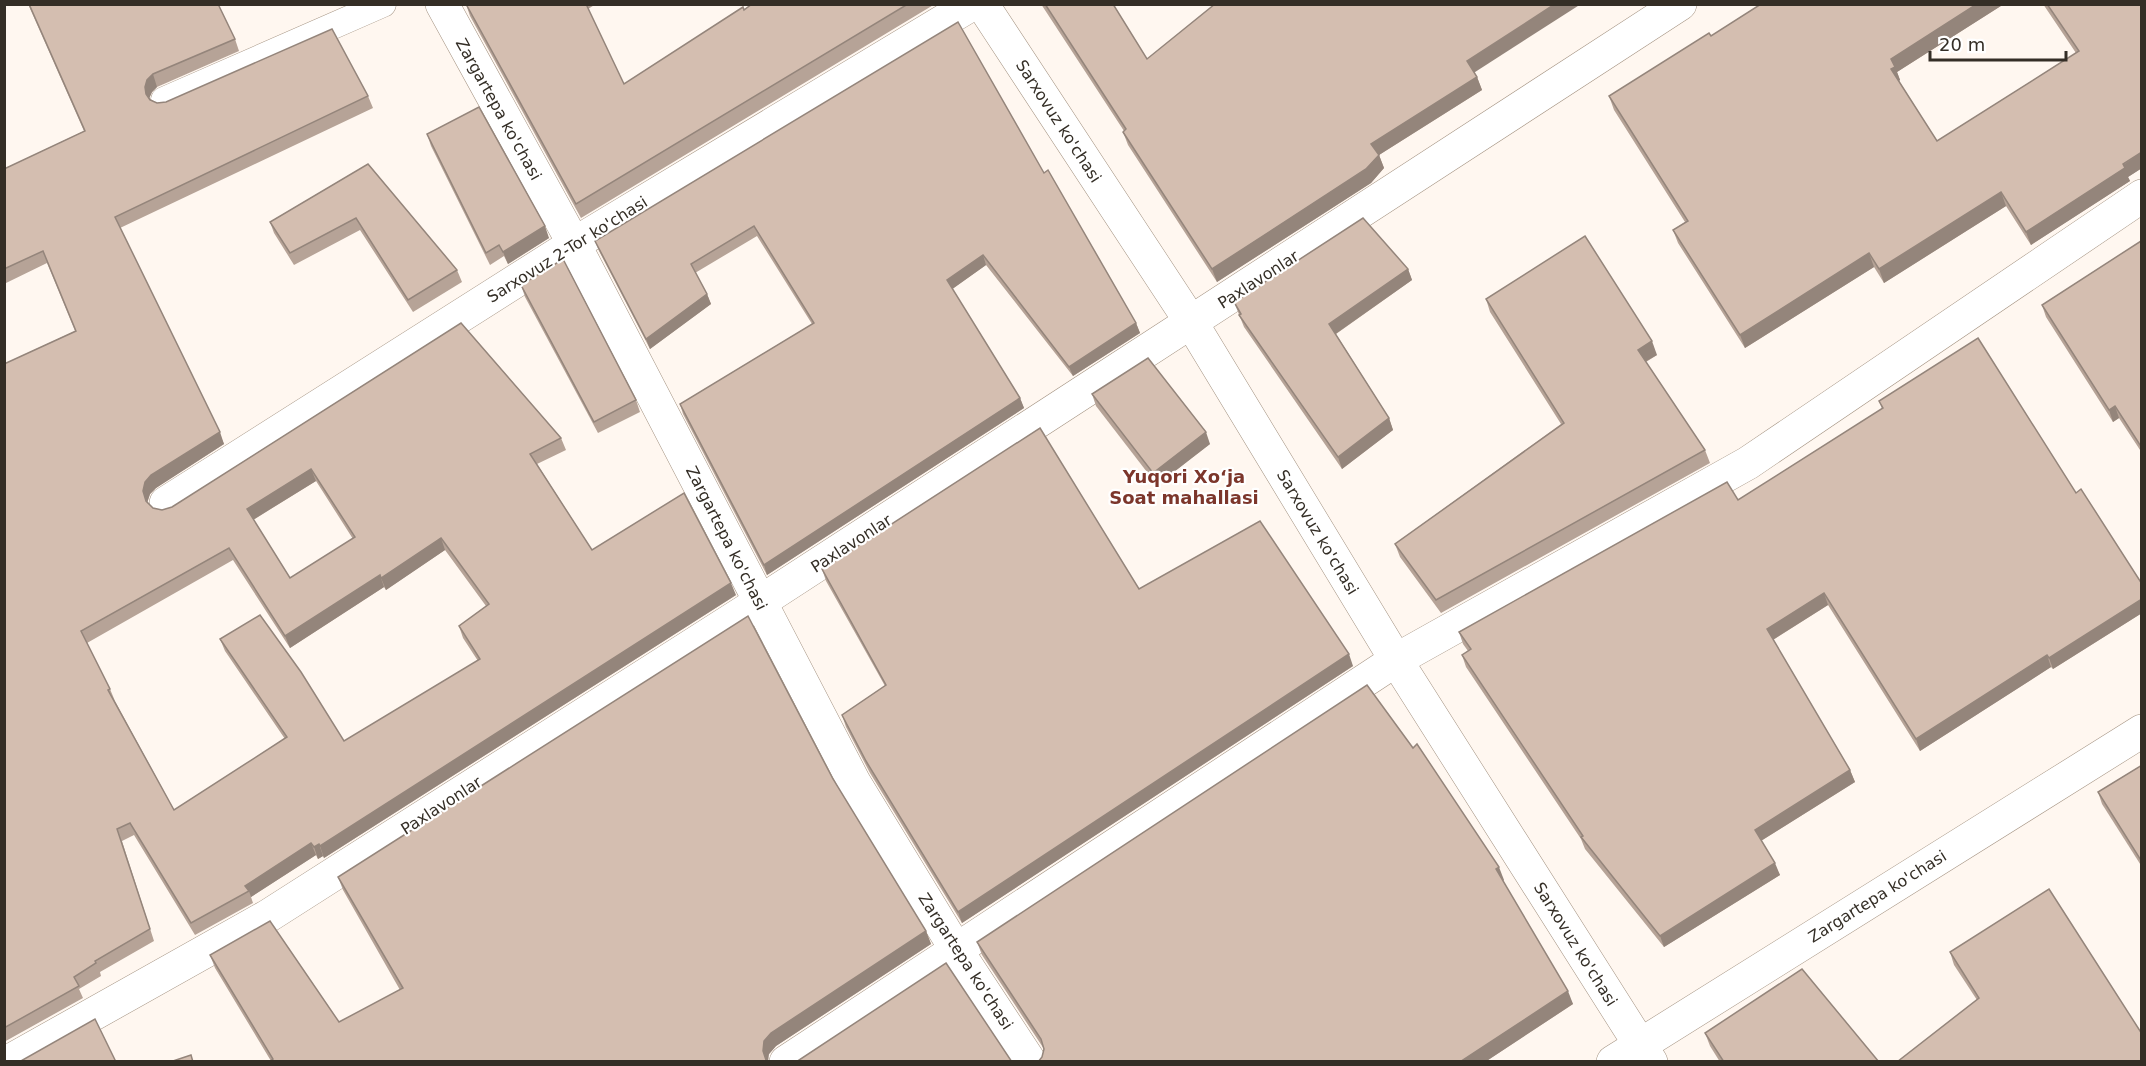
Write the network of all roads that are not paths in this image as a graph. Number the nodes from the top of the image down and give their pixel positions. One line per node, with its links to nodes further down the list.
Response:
1 (382, 4): 6 (lane)
2 (442, 4): 8 (street, Zargartepa ko'chasi)
3 (972, 4): 8 (street, Sarxovuz 2-Tor ko'chasi)
4 (982, 4): 9 (street, Sarxovuz ko'chasi)
5 (1680, 4): 9 (street, Paxlavonlar)
6 (164, 100)
7 (2142, 196): 12 (street)
8 (574, 244): 10 (street, Sarxovuz 2-Tor ko'chasi); 11 (street, Zargartepa ko'chasi)
9 (1191, 322): 11 (street, Paxlavonlar); 12 (street, Sarxovuz ko'chasi)
10 (166, 503)
11 (760, 602): 14 (street, Zargartepa ko'chasi); 16 (street, Paxlavonlar)
12 (1396, 660): 14 (street); 15 (street, Sarxovuz ko'chasi)
13 (2142, 731): 15 (street, Zargartepa ko'chasi)
14 (957, 951): 17 (street); 18 (street, Zargartepa ko'chasi)
15 (1635, 1056)
16 (9, 1062)
17 (786, 1062)
18 (1030, 1062)

